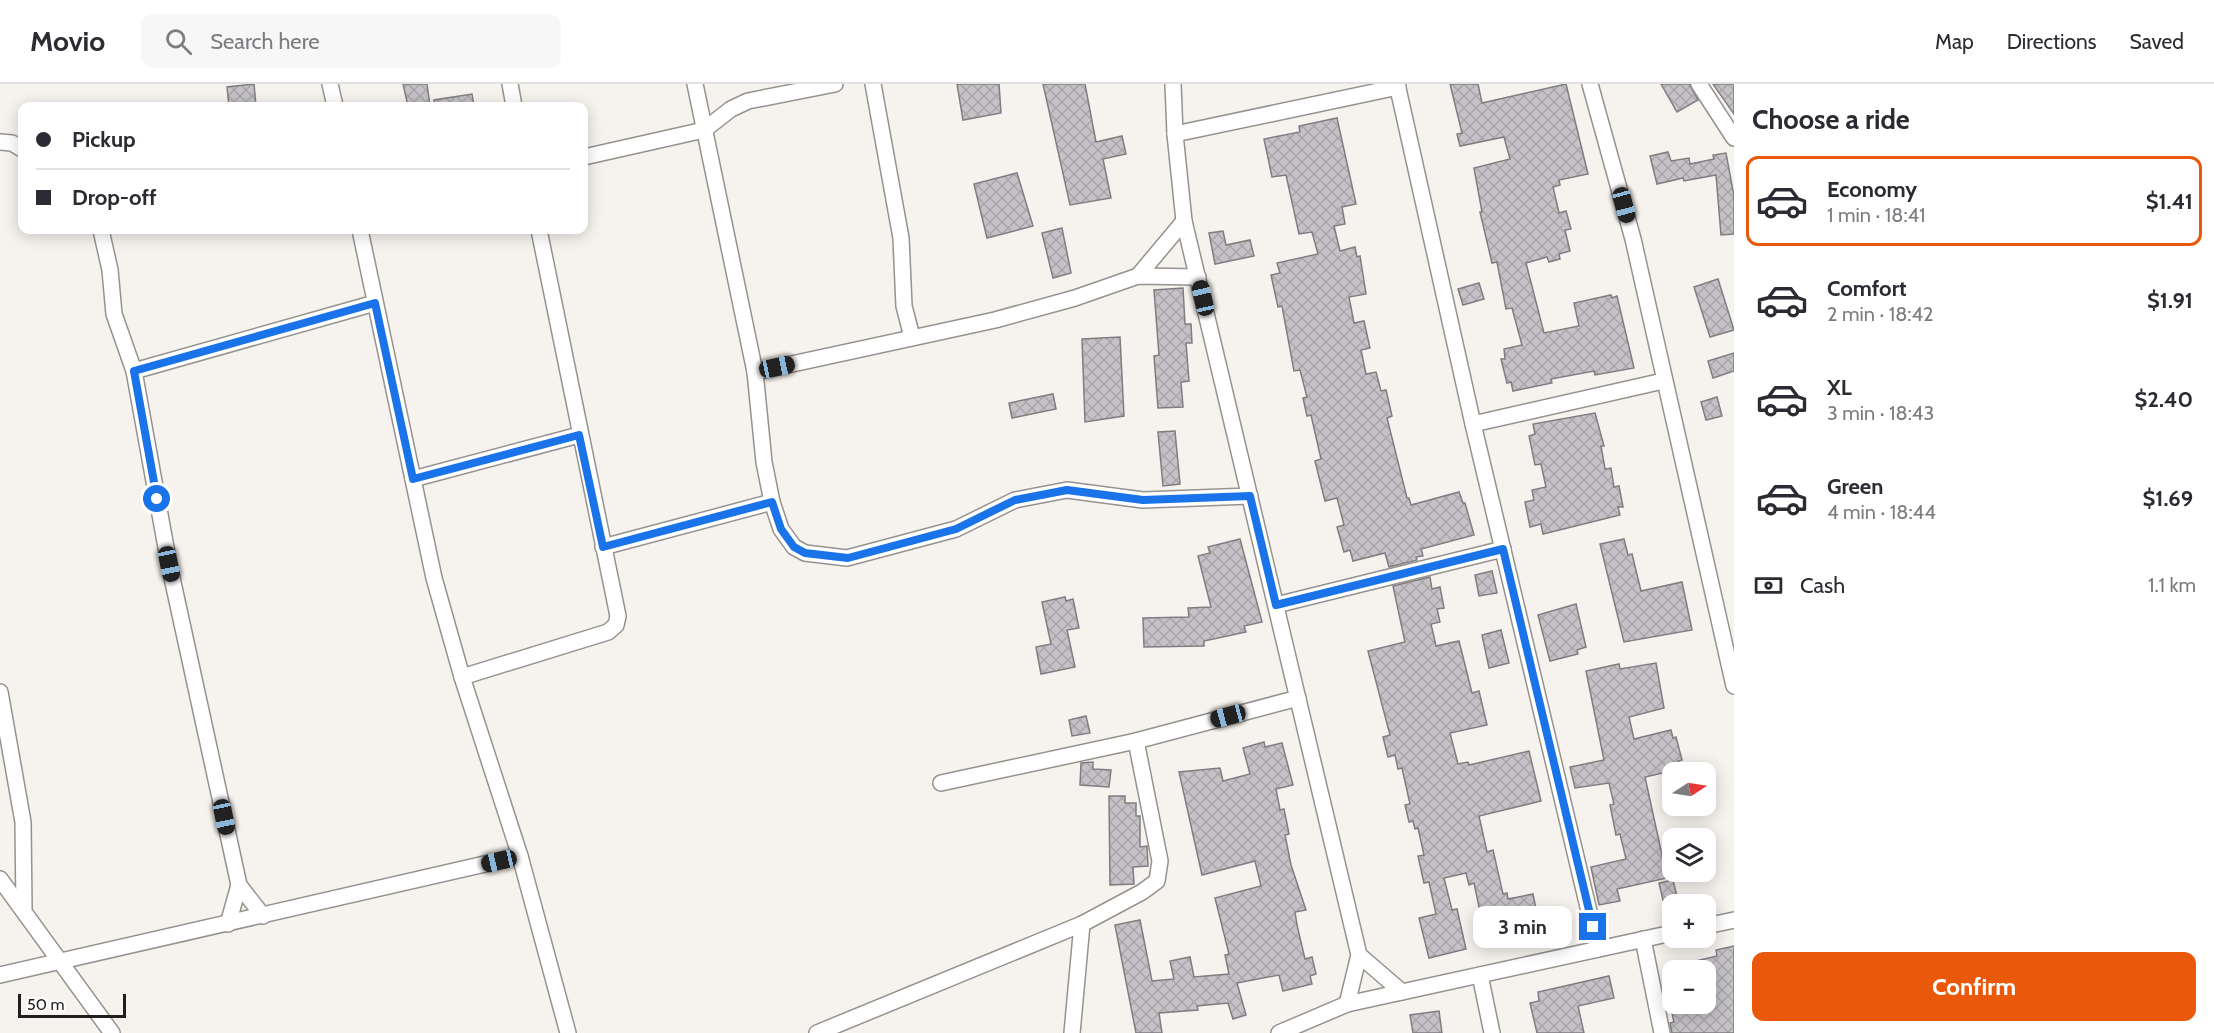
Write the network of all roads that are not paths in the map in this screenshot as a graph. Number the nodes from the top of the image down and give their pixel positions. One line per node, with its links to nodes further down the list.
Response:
1 (330, 84): 10 (street)
2 (510, 84): 11 (street)
3 (695, 84): 12 (street)
4 (836, 84): 12 (street)
5 (873, 84): 25 (street)
6 (1173, 84): 13 (street)
7 (1590, 84): 28 (street)
8 (1699, 84): 14 (street)
9 (1398, 85): 13 (street); 29 (street)
10 (334, 102)
11 (513, 102)
12 (704, 130): 17 (street); 27 (street)
13 (1175, 134): 18 (street)
14 (1734, 138)
15 (0, 142): 16 (street)
16 (18, 147)
17 (588, 156)
18 (1184, 222): 22 (street); 23 (street)
19 (102, 234): 26 (street)
20 (361, 234): 24 (street)
21 (540, 234): 30 (street)
22 (1138, 276): 23 (street); 25 (street)
23 (1197, 277): 32 (street)
24 (375, 303): 26 (street); 31 (street)
25 (912, 337): 27 (street)
26 (134, 371): 46 (street)
27 (755, 372): 33 (street)
28 (1663, 381): 29 (street); 37 (street)
29 (1473, 424): 35 (street)
30 (579, 435): 31 (street); 34 (street)
31 (413, 479): 38 (street)
32 (1250, 496): 33 (street); 36 (street)
33 (772, 502): 34 (street)
34 (603, 547): 38 (street)
35 (1503, 549): 36 (street); 55 (street)
36 (1276, 605): 41 (street)
37 (1727, 630): 39 (street)
38 (462, 676): 44 (street)
39 (1734, 686)
40 (0, 692): 47 (street)
41 (1298, 698): 42 (street); 56 (street)
42 (1136, 741): 43 (street); 51 (street)
43 (941, 783)
44 (520, 856): 48 (street); 63 (street)
45 (0, 879): 47 (street)
46 (239, 885): 48 (street); 50 (street)
47 (24, 908): 57 (street)
48 (263, 916): 50 (street)
49 (1734, 920): 52 (street)
50 (228, 924): 57 (street)
51 (1082, 924): 64 (street); 65 (street)
52 (1716, 924)
53 (1662, 935): 54 (street)
54 (1643, 939): 55 (street); 68 (street)
55 (1598, 949): 59 (street)
56 (1359, 955): 60 (street); 61 (street)
57 (63, 962): 58 (street); 62 (street)
58 (0, 975)
59 (1480, 975): 60 (street); 67 (street)
60 (1402, 992): 61 (street)
61 (1347, 1004): 66 (street)
62 (112, 1033)
63 (568, 1033)
64 (817, 1033)
65 (1072, 1033)
66 (1279, 1033)
67 (1492, 1033)
68 (1662, 1033)

